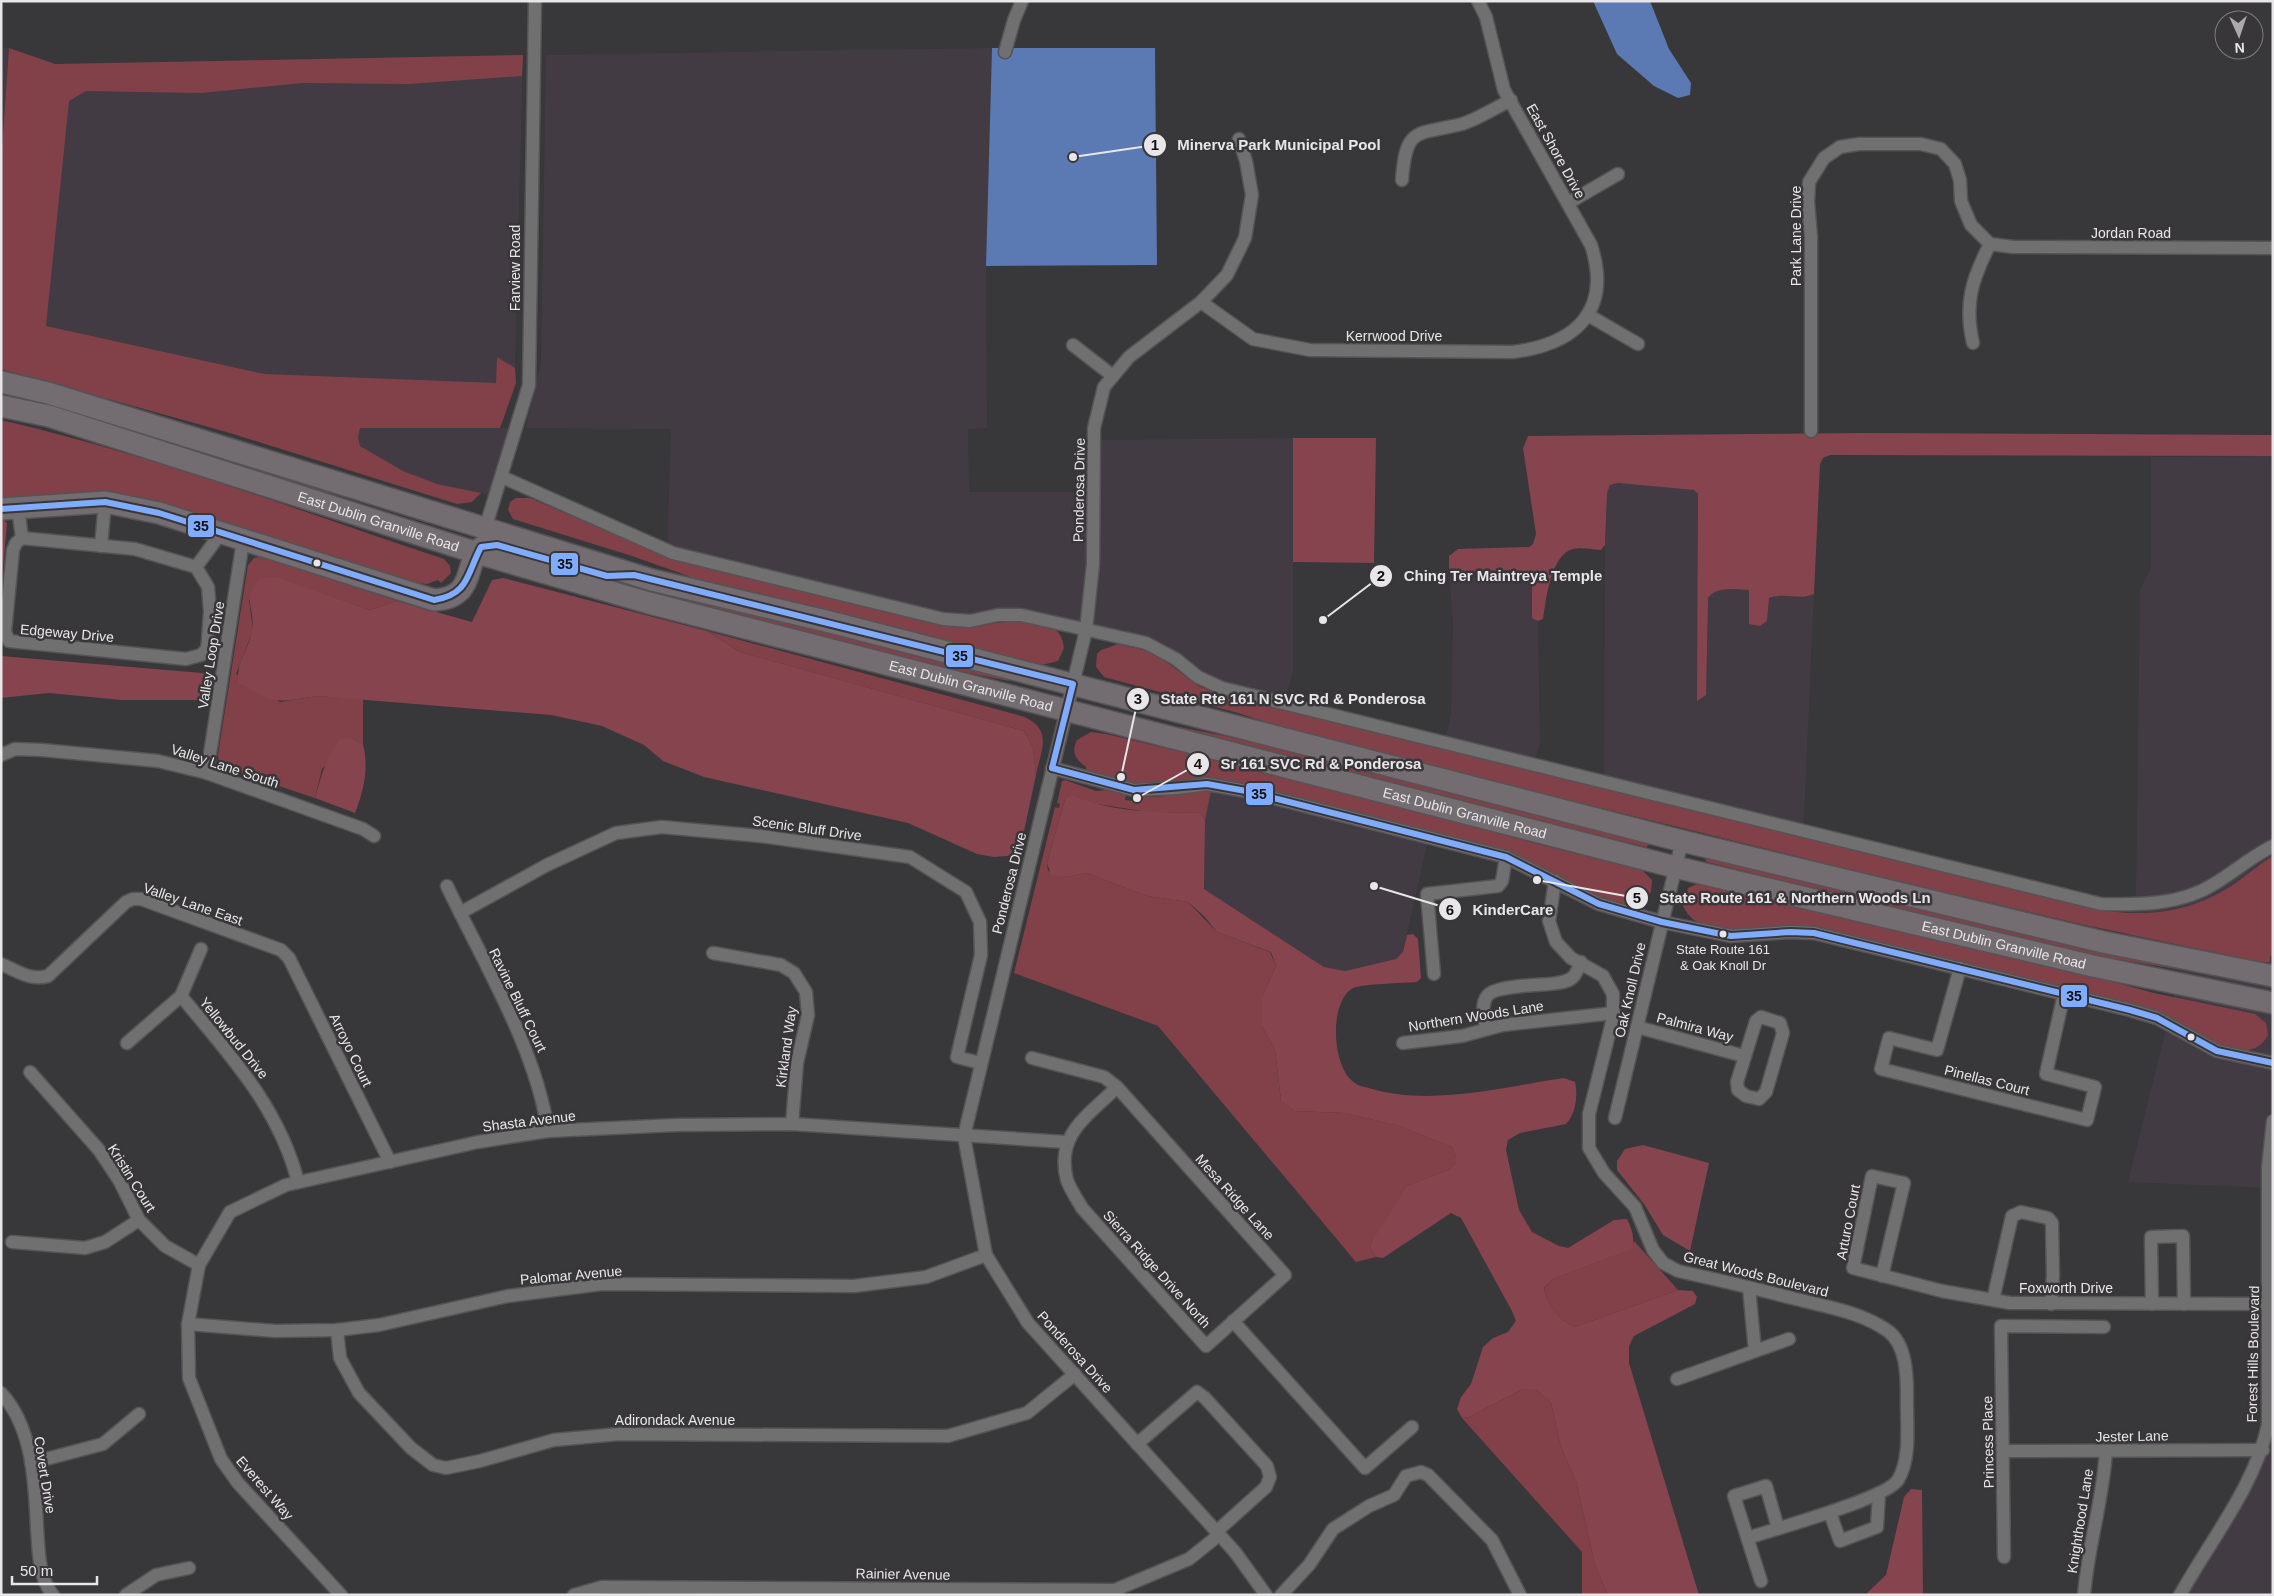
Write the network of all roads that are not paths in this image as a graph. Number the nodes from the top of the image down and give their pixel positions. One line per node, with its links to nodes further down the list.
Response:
1 (535, 1): 21 (street, Farview Road)
2 (1022, 1): 4 (street)
3 (1478, 1): 5 (street, East Shore Drive)
4 (1005, 52)
5 (1511, 100): 8 (street); 9 (street, East Shore Drive)
6 (1239, 139): 12 (street, Ponderosa Drive)
7 (1618, 174): 9 (street)
8 (1402, 180)
9 (1568, 203): 13 (street, East Shore Drive)
10 (1990, 244): 11 (street, Jordan Road); 14 (street); 20 (street, Park Lane Drive)
11 (2273, 248)
12 (1202, 302): 13 (street, Kerrwood Drive); 17 (street, Ponderosa Drive)
13 (1588, 315): 16 (street)
14 (1973, 343)
15 (1073, 344): 17 (street)
16 (1638, 344)
17 (1113, 376): 33 (street, Ponderosa Drive)
18 (1, 382): 25 (main road, East Dublin Granville Road)
19 (1, 406): 22 (main road, East Dublin Granville Road)
20 (1811, 430)
21 (502, 477): 25 (street, Farview Road); 33 (street)
22 (251, 480): 25 (main road); 30 (main road, East Dublin Granville Road)
23 (105, 502): 24 (main road); 26 (main road); 29 (street)
24 (10, 508): 27 (street)
25 (485, 529): 32 (main road, East Dublin Granville Road)
26 (221, 533): 28 (main road); 31 (street)
27 (22, 538): 29 (street); 31 (street, Edgeway Drive)
28 (243, 541): 30 (main road); 40 (street, Valley Loop Drive)
29 (102, 546): 31 (street)
30 (477, 553): 32 (main road); 34 (main road, East Dublin Granville Road)
31 (196, 567)
32 (634, 574): 35 (main road, East Dublin Granville Road)
33 (1086, 630): 35 (street, Ponderosa Drive); 43 (street)
34 (823, 648): 35 (main road); 36 (main road, East Dublin Granville Road)
35 (1073, 684): 36 (street, Ponderosa Drive); 37 (main road, East Dublin Granville Road)
36 (1068, 711): 37 (main road); 39 (street, Ponderosa Drive); 45 (main road, East Dublin Granville Road)
37 (1285, 739): 42 (main road, East Dublin Granville Road)
38 (1, 755): 40 (street, Valley Lane South)
39 (1052, 768): 44 (street); 70 (street, Ponderosa Drive)
40 (207, 774): 41 (street, Valley Lane South)
41 (374, 836)
42 (1682, 841): 45 (street, Oak Knoll Drive); 58 (main road, East Dublin Granville Road)
43 (2273, 846)
44 (1506, 858): 46 (street); 57 (street)
45 (1675, 867): 49 (street, Oak Knoll Drive); 55 (main road, East Dublin Granville Road)
46 (1556, 880): 49 (street); 53 (street, Great Woods Boulevard)
47 (447, 886): 48 (street, Ravine Bluff Court)
48 (460, 913): 70 (street, Scenic Bluff Drive); 77 (street, Ravine Bluff Court)
49 (1662, 922): 56 (street); 64 (street, Oak Knoll Drive)
50 (201, 948): 61 (street)
51 (285, 952): 54 (street, Valley Lane East); 80 (street, Arroyo Court)
52 (713, 953): 76 (street, Kirkland Way)
53 (1581, 962): 63 (street, Great Woods Boulevard); 65 (street)
54 (1, 964)
55 (2093, 966): 59 (main road); 62 (main road, East Dublin Granville Road)
56 (1960, 968): 60 (street); 60 (street, Pinellas Court)
57 (1434, 974)
58 (2273, 976)
59 (2273, 986)
60 (2064, 994): 71 (street)
61 (181, 996): 66 (street); 81 (street, Yellowbud Drive)
62 (2273, 1003)
63 (1614, 1013): 65 (street, Northern Woods Lane); 88 (street, Great Woods Boulevard)
64 (1637, 1027): 68 (street, Palmira Way); 74 (street, Oak Knoll Drive)
65 (1487, 1029): 67 (street, Northern Woods Lane)
66 (127, 1043)
67 (1403, 1043)
68 (1744, 1056): 68 (street, Palmira Way)
69 (1032, 1058): 73 (street, Mesa Ridge Lane)
70 (980, 1063): 78 (street, Ponderosa Drive)
71 (2273, 1063)
72 (30, 1072): 82 (street, Kristin Court)
73 (1117, 1087): 79 (street); 94 (street, Mesa Ridge Lane)
74 (1615, 1118)
75 (2273, 1121): 93 (street, Forest Hills Boulevard)
76 (792, 1124): 77 (street, Shasta Avenue); 78 (street, Shasta Avenue)
77 (548, 1132): 80 (street, Shasta Avenue)
78 (964, 1136): 79 (street); 84 (street, Ponderosa Drive)
79 (1066, 1142): 94 (street, Sierra Ridge Drive North)
80 (390, 1162): 81 (street, Shasta Avenue)
81 (298, 1182): 85 (street, Shasta Avenue)
82 (139, 1220): 83 (street); 85 (street, Kristin Court)
83 (12, 1242)
84 (986, 1255): 97 (street, Palomar Avenue); 100 (street, Ponderosa Drive)
85 (199, 1265): 95 (street, Shasta Avenue)
86 (1866, 1271): 87 (street, Foxworth Drive); 87 (street, Arturo Court)
87 (1882, 1276): 89 (street, Foxworth Drive)
88 (1749, 1288): 99 (street); 110 (street, Great Woods Boulevard)
89 (1993, 1300): 90 (street, Foxworth Drive); 90 (street)
90 (2051, 1304): 91 (street, Foxworth Drive)
91 (2152, 1304): 92 (street, Foxworth Drive); 92 (street)
92 (2184, 1304): 93 (street, Foxworth Drive)
93 (2269, 1304): 106 (street, Forest Hills Boulevard)
94 (1233, 1321): 104 (street, Sierra Ridge Drive North)
95 (188, 1324): 97 (street, Palomar Avenue); 123 (street, Everest Way)
96 (2104, 1327): 108 (street, Princess Place)
97 (337, 1330): 100 (street, Adirondack Avenue)
98 (1789, 1339): 99 (street)
99 (1755, 1351): 101 (street)
100 (1075, 1374): 105 (street, Ponderosa Drive)
101 (1677, 1379)
102 (1, 1393): 109 (street, Covert Drive)
103 (139, 1414): 109 (street)
104 (1412, 1427)
105 (1138, 1444): 113 (street, Ponderosa Drive); 113 (street, Rainier Avenue)
106 (2263, 1450): 107 (street, Jester Lane); 129 (street, Forest Hills Boulevard)
107 (2106, 1451): 108 (street, Jester Lane); 128 (street, Knighthood Lane)
108 (2002, 1452): 115 (street, Princess Place)
109 (30, 1463): 121 (street, Covert Drive)
110 (1879, 1493): 111 (street, Great Woods Boulevard); 111 (street)
111 (1830, 1513): 112 (street, Great Woods Boulevard)
112 (1778, 1528): 114 (street, Great Woods Boulevard); 114 (street)
113 (1218, 1534): 120 (street, Rainier Avenue); 125 (street, Ponderosa Drive)
114 (1748, 1538): 117 (street)
115 (2004, 1557)
116 (189, 1568): 122 (street)
117 (1761, 1581)
118 (631, 1591): 119 (street, Rainier Avenue); 124 (street, Rainier Avenue)
119 (782, 1591): 120 (street, Rainier Avenue)
120 (931, 1592)
121 (53, 1595)
122 (126, 1595)
123 (341, 1595)
124 (574, 1595)
125 (1266, 1595)
126 (1281, 1595): 127 (street)
127 (1520, 1595)
128 (2084, 1595)
129 (2180, 1595)

